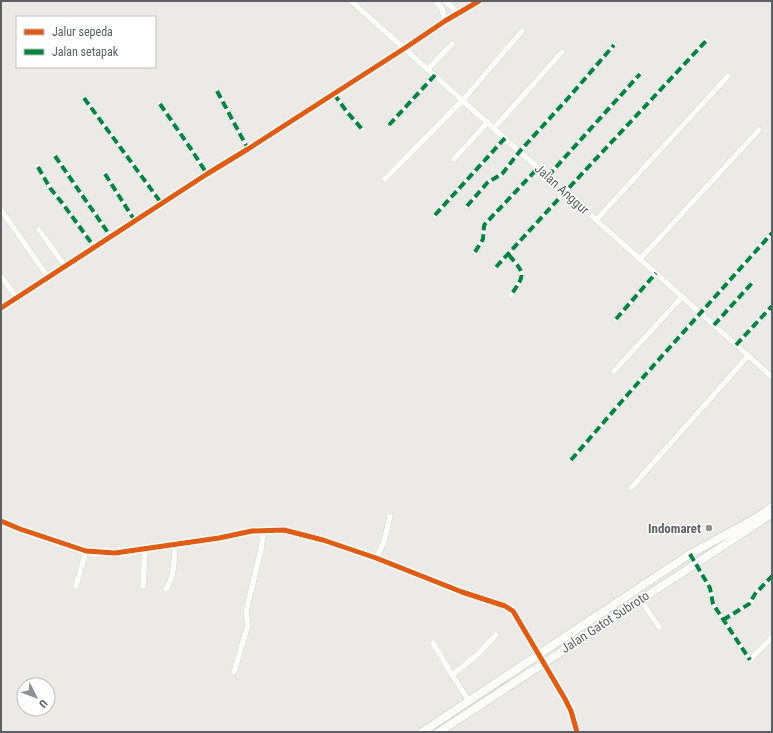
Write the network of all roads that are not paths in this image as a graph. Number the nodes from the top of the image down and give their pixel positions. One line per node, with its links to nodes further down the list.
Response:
1 (352, 1): 11 (street, Jalan Anggur)
2 (436, 1): 6 (street)
3 (446, 1): 5 (street)
4 (479, 1): 5 (street)
5 (458, 13): 6 (street)
6 (445, 21): 11 (street)
7 (522, 31): 20 (street)
8 (706, 41): 38 (street)
9 (452, 44): 13 (street)
10 (614, 45): 29 (street)
11 (405, 48): 13 (street, Jalan Anggur); 18 (street)
12 (562, 52): 24 (street)
13 (428, 69): 15 (street, Jalan Anggur)
14 (640, 74): 36 (street)
15 (435, 75): 20 (street, Jalan Anggur); 23 (street)
16 (728, 76): 43 (street)
17 (217, 91): 28 (street)
18 (334, 94): 25 (street); 28 (street)
19 (84, 98): 39 (street)
20 (463, 100): 22 (street, Jalan Anggur); 37 (street)
21 (160, 104): 35 (street)
22 (488, 122): 24 (street, Jalan Anggur); 31 (street)
23 (389, 125)
24 (494, 128): 27 (street, Jalan Anggur)
25 (362, 129)
26 (759, 130): 51 (street)
27 (505, 138): 29 (street, Jalan Anggur); 42 (street)
28 (248, 149): 35 (street)
29 (520, 151): 33 (street, Jalan Anggur); 40 (street)
30 (55, 156): 47 (street)
31 (454, 159)
32 (38, 167): 48 (street)
33 (538, 168): 36 (street, Jalan Anggur); 49 (street)
34 (105, 174): 44 (street)
35 (207, 174): 39 (street)
36 (548, 176): 38 (street, Jalan Anggur)
37 (385, 179)
38 (565, 192): 43 (street, Jalan Anggur); 50 (street)
39 (162, 204): 44 (street)
40 (467, 206)
41 (1, 210): 56 (street)
42 (435, 215)
43 (596, 220): 51 (street, Jalan Anggur)
44 (135, 221): 47 (street)
45 (39, 230): 52 (street)
46 (772, 233): 63 (street)
47 (111, 236): 48 (street)
48 (95, 248): 52 (street)
49 (475, 252)
50 (509, 254): 53 (street); 58 (street)
51 (640, 259): 54 (street, Jalan Anggur)
52 (65, 266): 56 (street)
53 (496, 268)
54 (656, 273): 59 (street, Jalan Anggur); 64 (street)
55 (1, 277): 60 (street)
56 (48, 277): 60 (street)
57 (752, 283): 65 (street)
58 (511, 295)
59 (682, 297): 63 (street, Jalan Anggur); 68 (street)
60 (17, 298): 62 (street)
61 (772, 306): 66 (street)
62 (1, 308)
63 (700, 313): 65 (street, Jalan Anggur); 70 (street)
64 (616, 319)
65 (714, 325): 66 (street, Jalan Anggur)
66 (736, 345): 67 (street, Jalan Anggur)
67 (748, 356): 69 (street, Jalan Anggur); 71 (street)
68 (614, 371)
69 (772, 377)
70 (571, 460)
71 (631, 488)
72 (772, 507): 76 (main road)
73 (772, 513): 76 (main road, Jalan Gatot Subroto)
74 (390, 516): 82 (street)
75 (1, 521): 80 (street)
76 (757, 521): 81 (main road); 83 (main road, Jalan Gatot Subroto)
77 (264, 530): 78 (street); 82 (street); 96 (street)
78 (175, 544): 79 (street); 87 (street)
79 (145, 549): 80 (street); 86 (street)
80 (86, 551): 85 (street)
81 (690, 554): 83 (street); 94 (main road)
82 (376, 558): 94 (street)
83 (695, 563): 88 (main road, Jalan Gatot Subroto); 89 (street)
84 (772, 576): 89 (street)
85 (76, 586)
86 (143, 586)
87 (166, 589)
88 (640, 599): 90 (street); 95 (main road, Jalan Gatot Subroto)
89 (723, 620): 92 (street)
90 (660, 627)
91 (496, 635): 97 (street)
92 (772, 637)
93 (433, 643): 97 (street)
94 (538, 654): 95 (street); 98 (main road)
95 (543, 663): 100 (main road, Jalan Gatot Subroto); 101 (street)
96 (234, 672)
97 (452, 675): 98 (street)
98 (469, 701): 99 (main road)
99 (422, 732)
100 (439, 732)
101 (577, 732)

